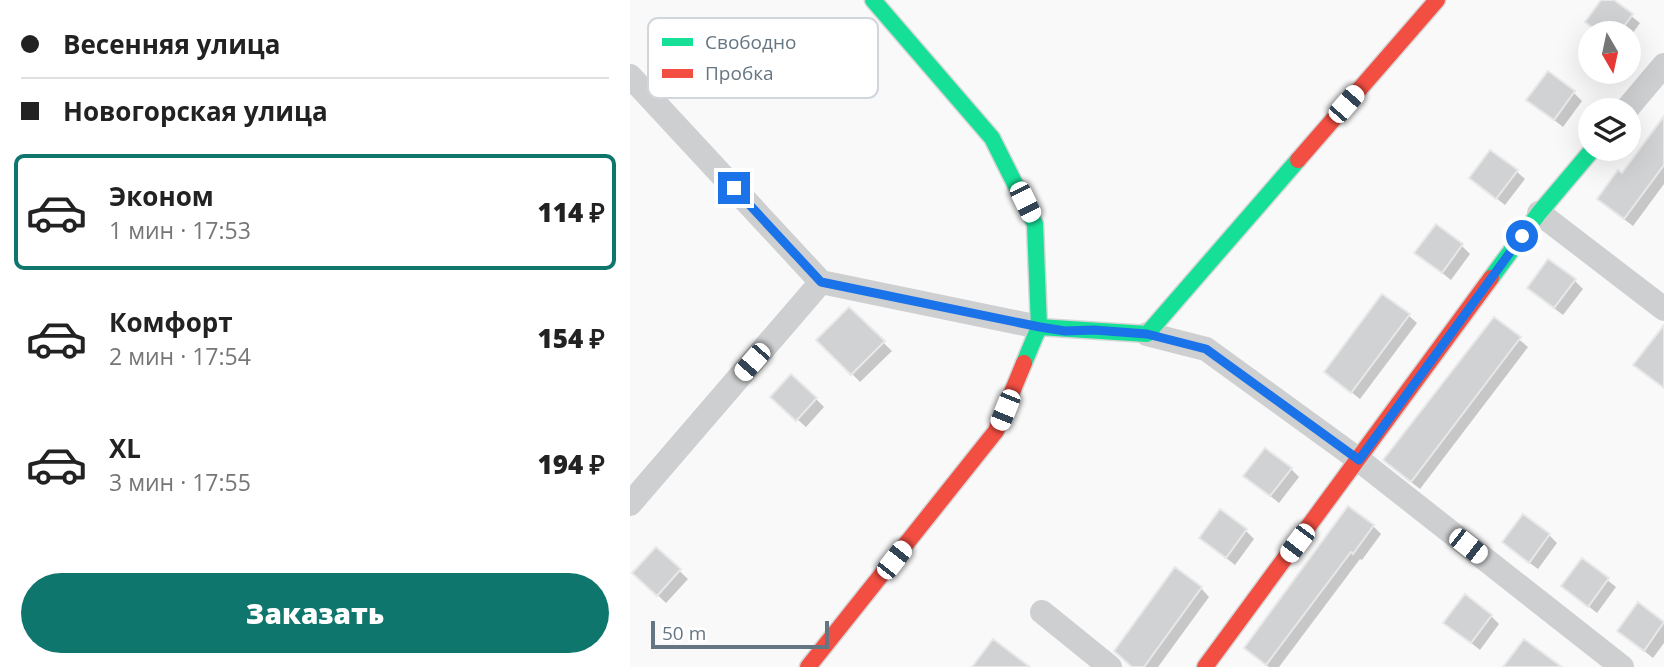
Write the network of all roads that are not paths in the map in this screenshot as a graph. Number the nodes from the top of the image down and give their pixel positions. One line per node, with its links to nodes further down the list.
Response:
1 (873, 0): 12 (street)
2 (1437, 0): 13 (street)
3 (1664, 65): 7 (street)
4 (630, 76): 5 (street)
5 (648, 95)
6 (650, 98): 10 (street)
7 (1636, 98)
8 (1583, 161): 9 (street)
9 (1539, 214): 11 (street); 14 (street)
10 (821, 282): 12 (street); 15 (street)
11 (1664, 309)
12 (1040, 327): 13 (street); 17 (street)
13 (1147, 334): 14 (street)
14 (1359, 460): 19 (street); 20 (street)
15 (630, 504)
16 (1042, 612): 18 (street)
17 (808, 667)
18 (1110, 667)
19 (1205, 667)
20 (1622, 667)

